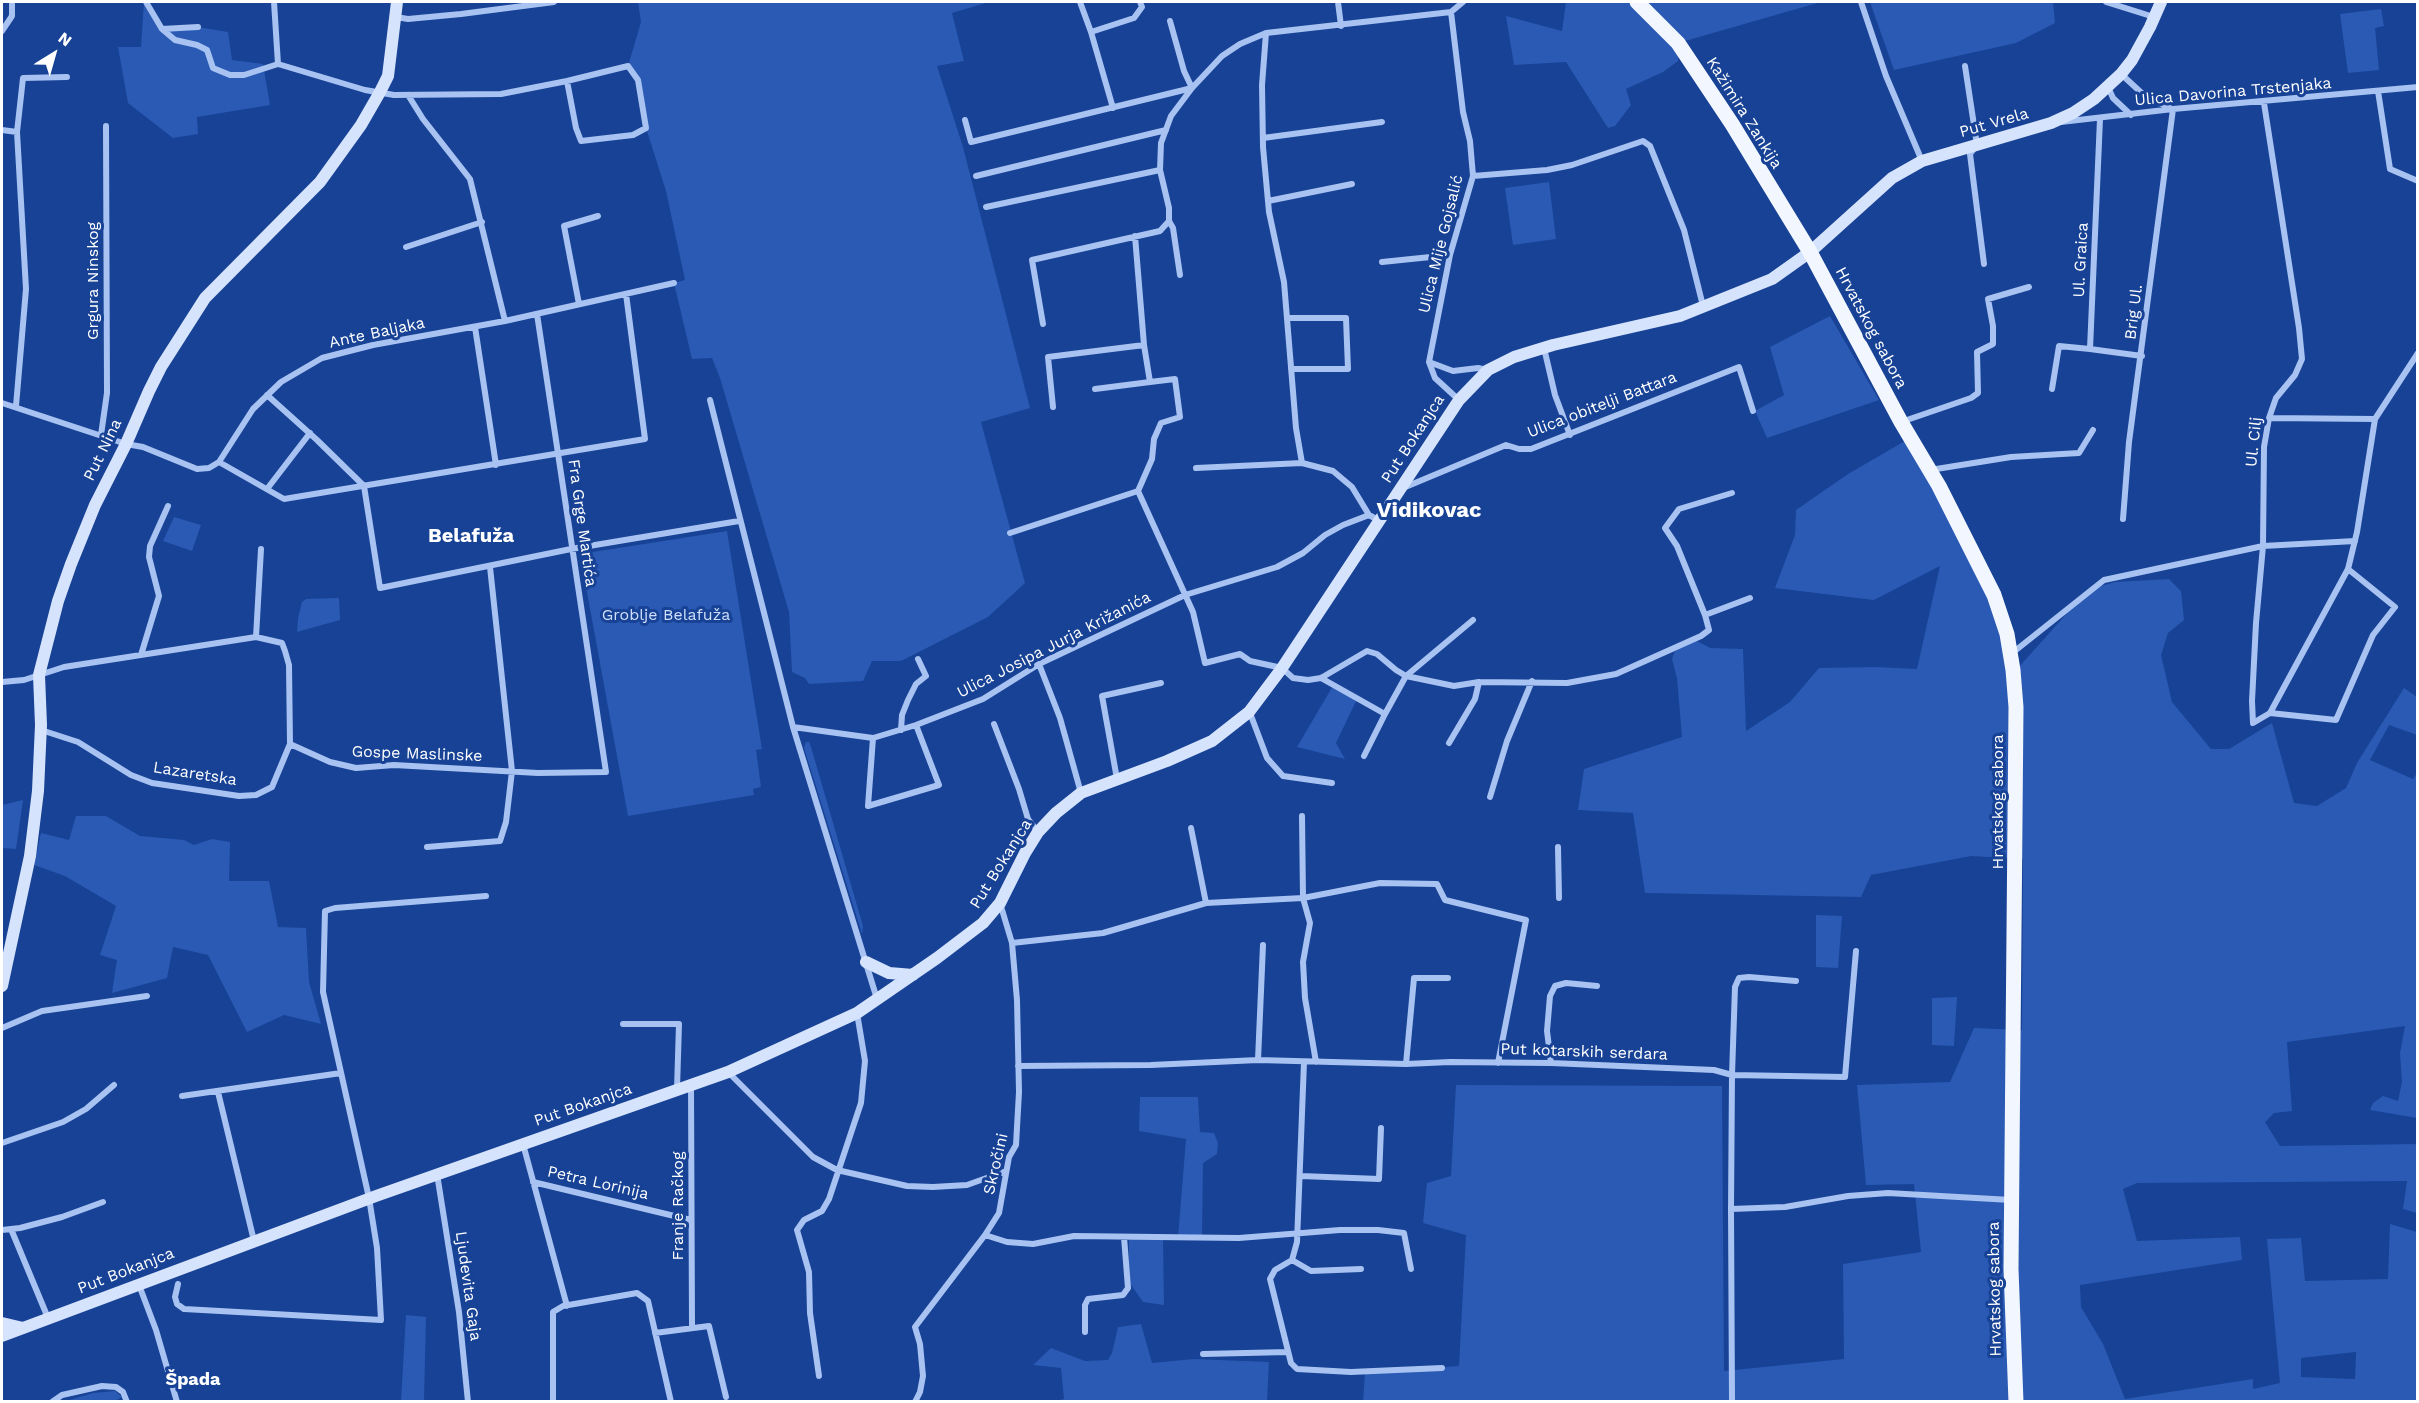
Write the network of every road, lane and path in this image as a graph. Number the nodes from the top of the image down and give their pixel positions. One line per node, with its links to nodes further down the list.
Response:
1 (12, 2): 21 (street)
2 (146, 2): 20 (street)
3 (274, 2): 24 (street)
4 (398, 2): 15 (main road, Put Nina)
5 (554, 2): 15 (street)
6 (1080, 2): 22 (street)
7 (1140, 2): 22 (street)
8 (1338, 2): 18 (street)
9 (1463, 2): 14 (street)
10 (1637, 2): 62 (main road, Kažimira Zankija)
11 (1861, 2): 49 (street)
12 (2106, 2): 16 (street)
13 (2161, 2): 16 (main road, Put Vrela)
14 (1451, 12): 18 (street); 52 (street, Ulica Mije Gojsalić)
15 (396, 17): 33 (main road, Put Nina)
16 (2154, 18): 26 (main road, Put Vrela)
17 (1170, 21): 31 (street)
18 (1341, 26): 23 (street)
19 (198, 27): 20 (street)
20 (162, 29): 24 (street)
21 (2, 31)
22 (1091, 32): 36 (street)
23 (1266, 33): 31 (street); 47 (street)
24 (278, 64): 33 (street)
25 (1965, 66): 48 (street)
26 (2121, 75): 29 (main road, Put Vrela); 37 (street)
27 (67, 77): 46 (street)
28 (567, 81): 28 (street); 34 (street)
29 (2108, 87): 38 (street); 42 (main road, Put Vrela)
30 (2418, 87): 32 (street, Ulica Davorina Trstenjaka)
31 (1192, 88): 36 (street); 45 (street)
32 (2378, 91): 35 (street, Ulica Davorina Trstenjaka); 53 (street)
33 (380, 92): 34 (street); 102 (main road, Put Nina)
34 (408, 95): 59 (street)
35 (2264, 103): 37 (street, Ulica Davorina Trstenjaka); 95 (street, Ul. Cilj)
36 (1113, 108): 40 (street)
37 (2173, 109): 38 (street, Ulica Davorina Trstenjaka); 81 (street, Brig Ul.)
38 (2131, 115): 39 (street, Ulica Davorina Trstenjaka)
39 (2100, 119): 42 (street, Ulica Davorina Trstenjaka); 79 (street, Ul. Graica)
40 (965, 120)
41 (1382, 122): 47 (street)
42 (2051, 123): 48 (main road, Put Vrela)
43 (106, 126): 100 (street, Grgura Ninskog)
44 (2, 130): 46 (street)
45 (1166, 130): 50 (street); 51 (street)
46 (17, 132): 92 (street)
47 (1263, 138): 55 (street)
48 (1977, 144): 49 (main road, Put Vrela); 65 (street)
49 (1922, 161): 62 (main road, Put Vrela)
50 (1160, 170): 56 (street); 58 (street)
51 (976, 176)
52 (1473, 176): 63 (street, Ulica Mije Gojsalić); 71 (street)
53 (2418, 181)
54 (1352, 184): 55 (street)
55 (1268, 201): 73 (street)
56 (986, 207)
57 (598, 216): 70 (street)
58 (1168, 221): 60 (street); 66 (street)
59 (482, 222): 61 (street); 74 (street)
60 (1136, 236): 75 (street); 77 (street)
61 (406, 247)
62 (1810, 252): 71 (main road, Put Bokanjca); 97 (main road, Hrvatskog sabora)
63 (1450, 255): 64 (street); 82 (street, Ulica Mije Gojsalić)
64 (1382, 262)
65 (1984, 264)
66 (1180, 275)
67 (675, 283): 69 (street, Ante Baljaka)
68 (2029, 287): 97 (street)
69 (626, 294): 70 (street, Ante Baljaka); 103 (street)
70 (579, 303): 72 (street, Ante Baljaka)
71 (1704, 307): 78 (main road, Put Bokanjca)
72 (537, 314): 74 (street, Ante Baljaka); 103 (street, Fra Grge Martića)
73 (1287, 318): 83 (street); 83 (street)
74 (505, 321): 76 (street, Ante Baljaka)
75 (1043, 324)
76 (475, 327): 88 (street, Ante Baljaka); 106 (street)
77 (1144, 345): 85 (street); 93 (street)
78 (1544, 348): 84 (main road, Put Bokanjca); 101 (street)
79 (2090, 349): 81 (street); 87 (street)
80 (2418, 353): 96 (street)
81 (2142, 356): 116 (street, Brig Ul.)
82 (1429, 362): 84 (street); 90 (street)
83 (1291, 369): 105 (street)
84 (1488, 370): 90 (main road, Put Bokanjca)
85 (1150, 382): 86 (street); 112 (street)
86 (1095, 388)
87 (2052, 389)
88 (267, 396): 99 (street); 104 (street, Ante Baljaka)
89 (710, 400): 117 (street)
90 (1459, 400): 111 (main road, Put Bokanjca)
91 (2, 403): 92 (street)
92 (16, 406): 100 (street)
93 (1053, 407)
94 (1753, 411): 101 (street, Ulica obitelji Battara)
95 (2269, 418): 96 (street); 120 (street, Ul. Cilj)
96 (2375, 419): 119 (street)
97 (1901, 422): 108 (main road, Hrvatskog sabora)
98 (2093, 430): 108 (street)
99 (310, 433): 109 (street); 110 (street)
100 (101, 435): 102 (street)
101 (1570, 435): 111 (street, Ulica obitelji Battara)
102 (126, 444): 104 (street); 135 (main road, Put Nina)
103 (559, 454): 106 (street); 122 (street, Fra Grge Martića)
104 (219, 462): 110 (street)
105 (1302, 463): 107 (street); 115 (street)
106 (496, 465): 109 (street)
107 (1196, 468)
108 (1930, 470): 130 (main road, Hrvatskog sabora)
109 (364, 486): 110 (street); 123 (street)
110 (267, 489)
111 (1400, 489): 115 (main road, Put Bokanjca)
112 (1138, 491): 118 (street); 125 (street)
113 (1732, 493): 127 (street)
114 (168, 506): 131 (street)
115 (1374, 518): 125 (street, Ulica Josipa Jurja Križanića); 134 (main road, Put Bokanjca)
116 (2123, 519)
117 (739, 521): 122 (street); 147 (street)
118 (1010, 533)
119 (2355, 541): 120 (street); 124 (street)
120 (2263, 546): 130 (street); 143 (street, Ul. Cilj)
121 (261, 549): 129 (street)
122 (572, 549): 123 (street); 155 (street, Fra Grge Martića)
123 (490, 567): 154 (street)
124 (2348, 569): 143 (street); 143 (street)
125 (1185, 595): 133 (street, Ulica Josipa Jurja Križanića); 134 (street)
126 (1750, 598): 127 (street)
127 (1705, 615): 138 (street)
128 (1473, 620): 136 (street)
129 (256, 636): 131 (street); 152 (street)
130 (2011, 654): 208 (main road, Hrvatskog sabora)
131 (141, 655): 135 (street)
132 (918, 659): 149 (street)
133 (1039, 664): 146 (street, Ulica Josipa Jurja Križanića); 158 (street)
134 (1282, 668): 137 (street); 142 (main road, Put Bokanjca)
135 (39, 675): 139 (street); 148 (main road, Put Nina)
136 (1406, 676): 137 (street); 140 (street); 144 (street)
137 (1321, 678): 144 (street)
138 (1532, 681): 140 (street); 159 (street)
139 (2, 682)
140 (1479, 682): 151 (street)
141 (1161, 683): 156 (street)
142 (1249, 712): 156 (main road, Put Bokanjca); 157 (street)
143 (2270, 713)
144 (1385, 714): 153 (street)
145 (994, 724): 162 (street)
146 (916, 725): 149 (street, Ulica Josipa Jurja Križanića); 150 (street)
147 (794, 727): 150 (street, Ulica Josipa Jurja Križanića); 173 (street)
148 (41, 730): 152 (street, Lazaretska); 177 (main road, Put Nina)
149 (901, 730): 150 (street, Ulica Josipa Jurja Križanića)
150 (873, 738)
151 (1449, 743)
152 (290, 744): 154 (street, Gospe Maslinske)
153 (1364, 756)
154 (512, 771): 155 (street, Gospe Maslinske); 163 (street)
155 (606, 772)
156 (1117, 779): 158 (main road, Put Bokanjca)
157 (1332, 783)
158 (1082, 793): 162 (main road, Put Bokanjca)
159 (1490, 797)
160 (1302, 816): 166 (street)
161 (1191, 828): 169 (street)
162 (1038, 832): 168 (main road, Put Bokanjca)
163 (427, 847)
164 (1558, 847): 167 (street)
165 (486, 896): 192 (street)
166 (1303, 898): 169 (street); 186 (street); 187 (street)
167 (1559, 898)
168 (1000, 903): 170 (street, Skročini); 174 (main road, Put Bokanjca)
169 (1206, 903): 170 (street)
170 (1011, 943): 190 (street, Skročini)
171 (1263, 945): 184 (street)
172 (1856, 951): 193 (street, Put kotarskih serdara)
173 (866, 962): 174 (main road); 180 (street)
174 (913, 975): 180 (main road, Put Bokanjca)
175 (1448, 978): 189 (street)
176 (1796, 981): 193 (street)
177 (2, 986)
178 (1598, 986): 188 (street)
179 (147, 996): 183 (street)
180 (877, 999): 181 (main road, Put Bokanjca)
181 (857, 1013): 191 (main road, Put Bokanjca); 202 (street)
182 (623, 1024): 196 (street)
183 (2, 1028)
184 (1258, 1060): 185 (street, Put kotarskih serdara); 190 (street, Put kotarskih serdara)
185 (1304, 1062): 186 (street, Put kotarskih serdara); 205 (street)
186 (1316, 1062): 189 (street, Put kotarskih serdara)
187 (1498, 1063): 188 (street, Put kotarskih serdara); 189 (street, Put kotarskih serdara)
188 (1551, 1063): 193 (street, Put kotarskih serdara)
189 (1406, 1064)
190 (1018, 1066): 203 (street, Skročini)
191 (728, 1071): 194 (main road, Put Bokanjca); 202 (street)
192 (341, 1073): 197 (street); 207 (street)
193 (1732, 1075): 210 (street)
194 (691, 1084): 196 (main road, Put Bokanjca); 211 (street, Franje Račkog)
195 (114, 1085): 200 (street)
196 (677, 1089): 201 (main road, Put Bokanjca)
197 (218, 1092): 198 (street); 217 (street)
198 (182, 1096)
199 (1381, 1128): 205 (street)
200 (2, 1143)
201 (523, 1144): 204 (main road, Put Bokanjca); 206 (street)
202 (837, 1170): 203 (street); 234 (street)
203 (1006, 1171): 215 (street, Skročini)
204 (437, 1174): 207 (main road, Put Bokanjca); 239 (street, Ljudevita Gaja)
205 (1301, 1176): 214 (street)
206 (533, 1182): 211 (street, Petra Lorinija); 223 (street)
207 (369, 1198): 217 (main road, Put Bokanjca); 222 (street)
208 (2012, 1200): 210 (street); 244 (main road, Hrvatskog sabora)
209 (103, 1202): 212 (street)
210 (1731, 1209): 243 (street)
211 (691, 1220): 226 (street, Franje Račkog)
212 (11, 1229): 213 (street); 224 (street)
213 (2, 1230)
214 (1296, 1233): 216 (street); 218 (street); 220 (street)
215 (985, 1235): 216 (street); 242 (street, Skročini)
216 (1124, 1237): 228 (street)
217 (254, 1241): 221 (main road, Put Bokanjca)
218 (1292, 1260): 219 (street); 231 (street)
219 (1361, 1269)
220 (1412, 1269)
221 (139, 1284): 224 (main road, Put Bokanjca); 238 (street)
222 (178, 1284)
223 (567, 1306): 229 (street); 240 (street)
224 (48, 1318): 227 (main road, Put Bokanjca)
225 (2, 1323): 227 (main road)
226 (692, 1326): 229 (street); 235 (street)
227 (23, 1328): 230 (main road, Put Bokanjca)
228 (1085, 1332)
229 (655, 1333): 241 (street)
230 (2, 1336)
231 (1288, 1352): 232 (street); 233 (street)
232 (1203, 1354)
233 (1442, 1368)
234 (819, 1376)
235 (726, 1397)
236 (52, 1401): 237 (street)
237 (127, 1401)
238 (177, 1401)
239 (468, 1401)
240 (553, 1401)
241 (671, 1401)
242 (915, 1401)
243 (1732, 1401)
244 (2016, 1401)

